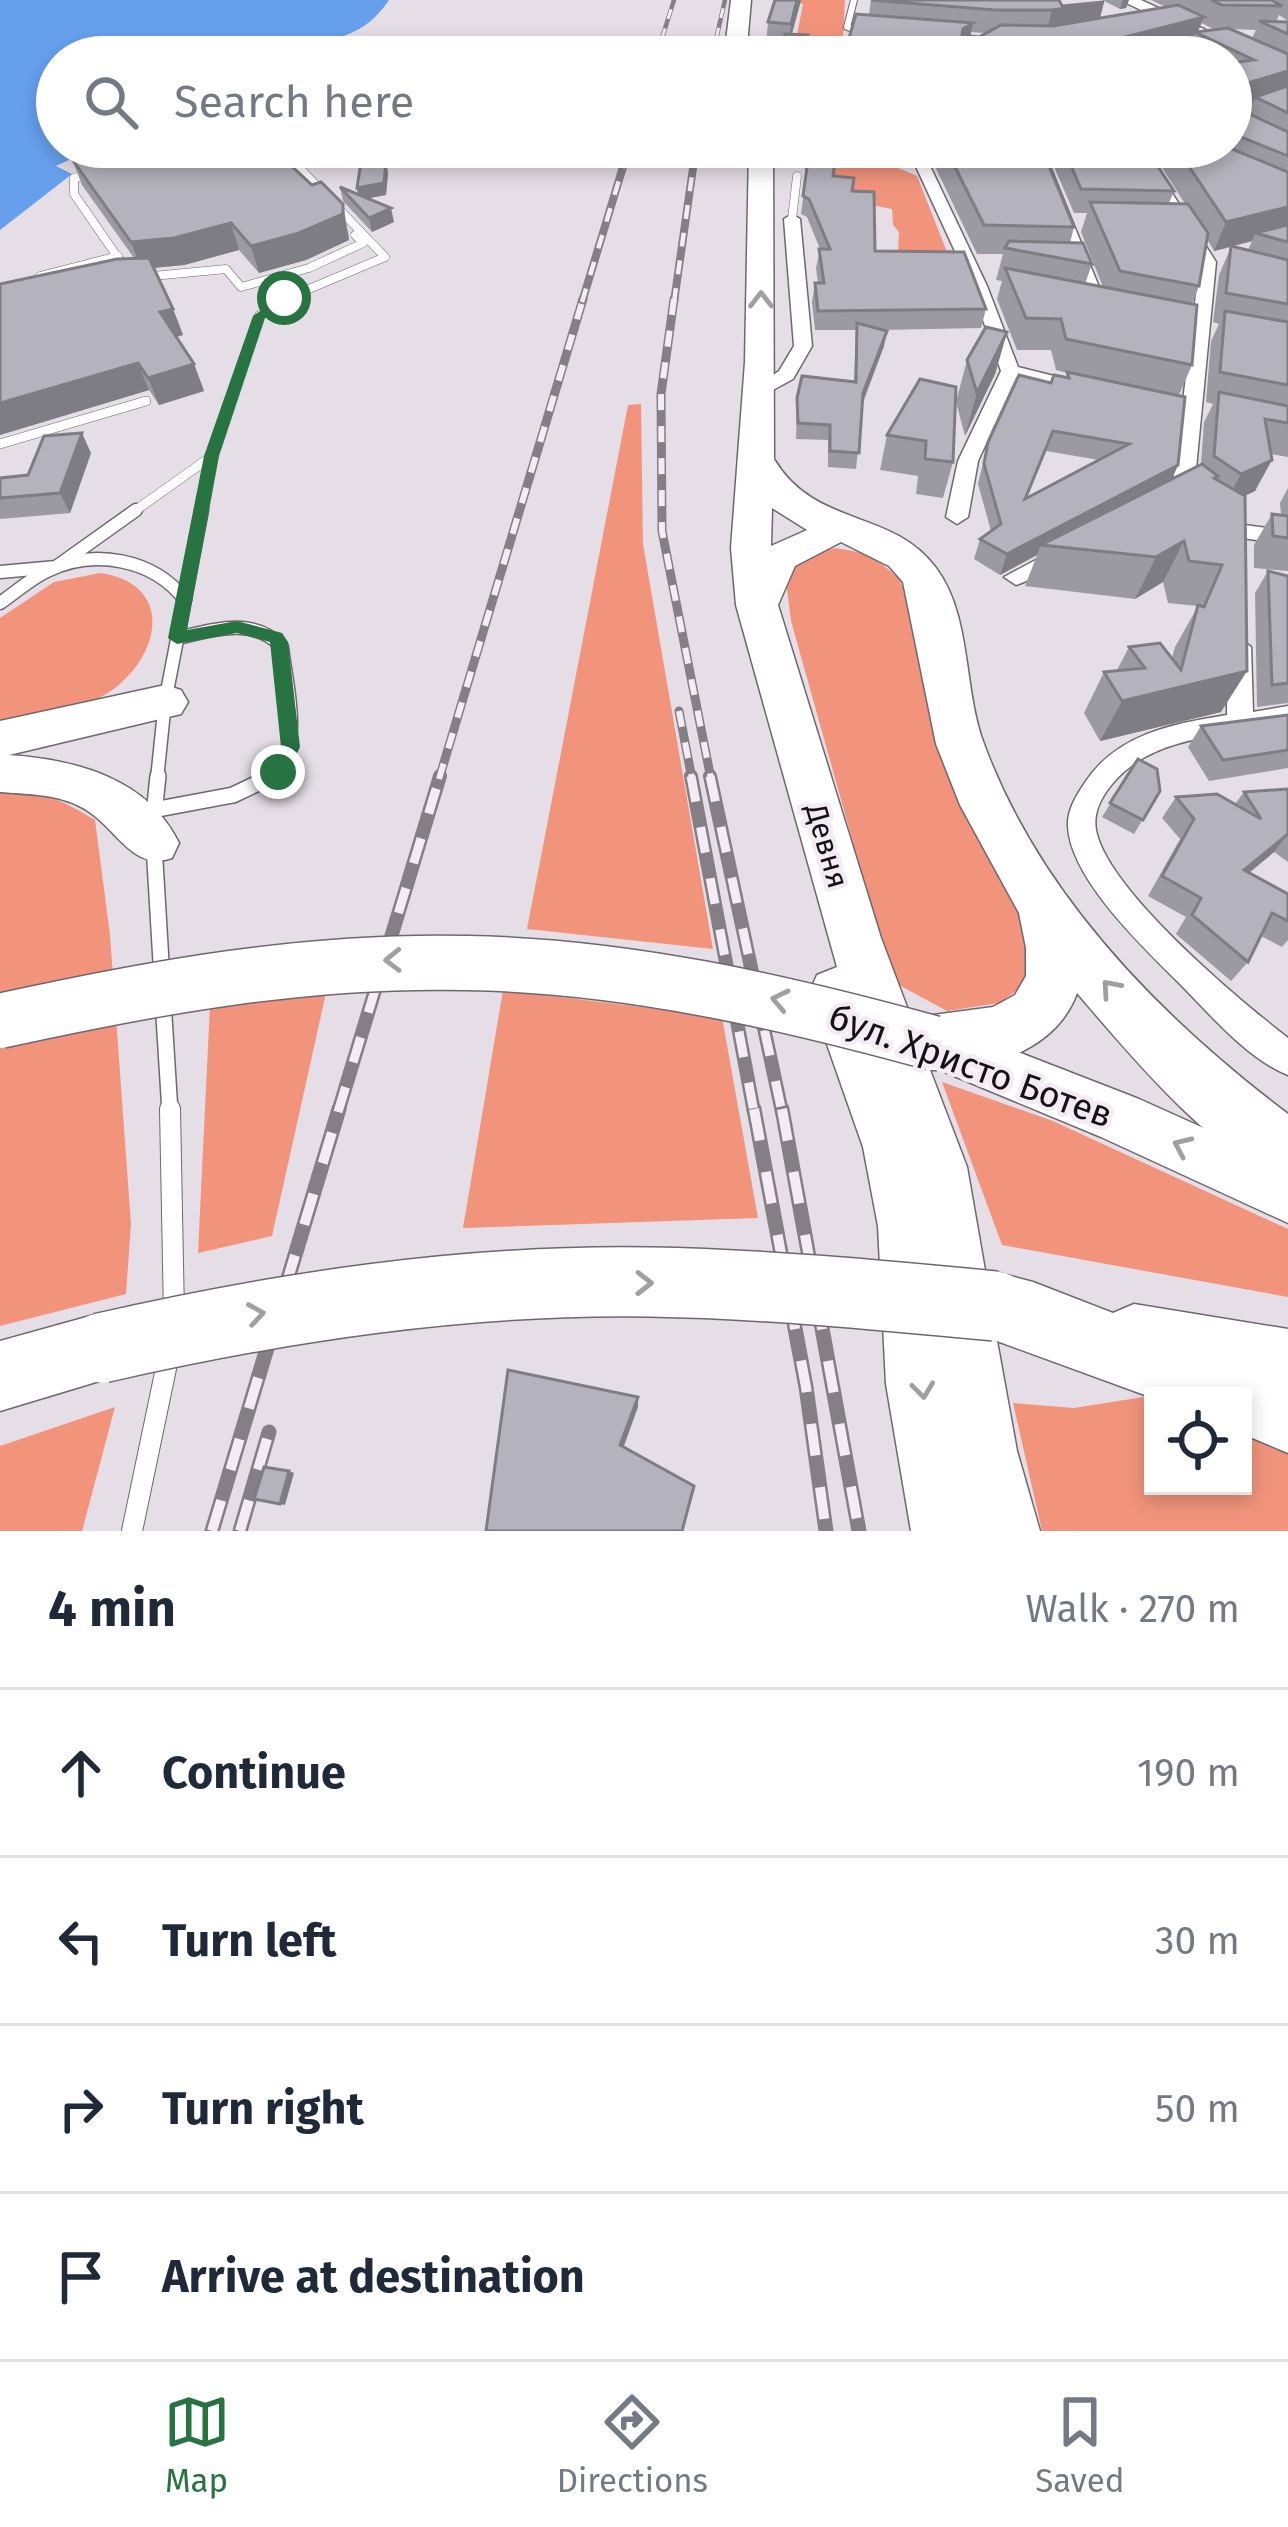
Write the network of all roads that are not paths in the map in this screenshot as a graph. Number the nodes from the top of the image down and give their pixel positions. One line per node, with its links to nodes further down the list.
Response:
1 (741, 0): 6 (highway)
2 (758, 0): 7 (highway)
3 (854, 0): 5 (lane)
4 (1129, 8): 8 (street)
5 (868, 33)
6 (737, 36)
7 (755, 36)
8 (1202, 36)
9 (1252, 58): 10 (street)
10 (1288, 75)
11 (300, 168): 39 (lane)
12 (739, 168): 40 (highway, Девня)
13 (761, 168): 34 (highway, Девня, one-way to 13)
14 (926, 168): 32 (street)
15 (1044, 168): 21 (street)
16 (1149, 168): 24 (street)
17 (97, 172): 25 (lane)
18 (797, 176): 20 (lane)
19 (299, 182): 25 (lane)
20 (793, 220): 34 (street)
21 (1068, 222): 22 (street); 27 (street)
22 (1091, 222)
23 (1161, 224): 24 (street)
24 (1184, 224): 30 (street)
25 (118, 256): 28 (lane)
26 (1064, 265): 27 (street)
27 (1084, 266): 29 (street)
28 (20, 281)
29 (1099, 309)
30 (1186, 327): 31 (street); 37 (street)
31 (1219, 333)
32 (1010, 371): 33 (street); 41 (street)
33 (1102, 390)
34 (760, 391): 40 (highway, Девня)
35 (146, 401): 38 (lane)
36 (1171, 404): 37 (street)
37 (1203, 411): 44 (street)
38 (0, 444)
39 (212, 456): 46 (lane); 49 (lane)
40 (740, 457): 42 (highway, Девня); 43 (highway)
41 (957, 517)
42 (737, 525): 43 (highway); 51 (highway, Девня); 73 (highway, Девня, one-way to 73)
43 (838, 533): 51 (highway); 60 (highway)
44 (1288, 538)
45 (1078, 545): 48 (street)
46 (56, 567): 47 (lane); 49 (lane); 50 (lane)
47 (0, 572)
48 (1016, 578)
49 (185, 600): 53 (lane)
50 (0, 604)
51 (757, 605): 74 (highway, Девня)
52 (1239, 617): 56 (street)
53 (177, 638): 55 (lane); 59 (lane)
54 (1288, 716): 56 (street)
55 (163, 719): 57 (highway); 58 (highway); 59 (lane)
56 (1240, 725): 63 (street)
57 (0, 739)
58 (0, 769): 59 (highway)
59 (153, 826): 72 (lane)
60 (1043, 903): 62 (highway); 64 (highway, one-way to 60)
61 (0, 1021): 62 (highway, бул. Христо Ботев, one-way to 61, bridge)
62 (933, 1043): 65 (main road, бул. Христо Ботев, one-way to 62)
63 (1288, 1059)
64 (1288, 1153)
65 (1288, 1195)
66 (1014, 1311): 67 (main road); 68 (highway, one-way to 66, bridge); 69 (highway)
67 (1288, 1360)
68 (0, 1376)
69 (1214, 1387)
70 (1252, 1402): 71 (highway)
71 (1288, 1418)
72 (132, 1531)
73 (949, 1531)
74 (1002, 1531)

